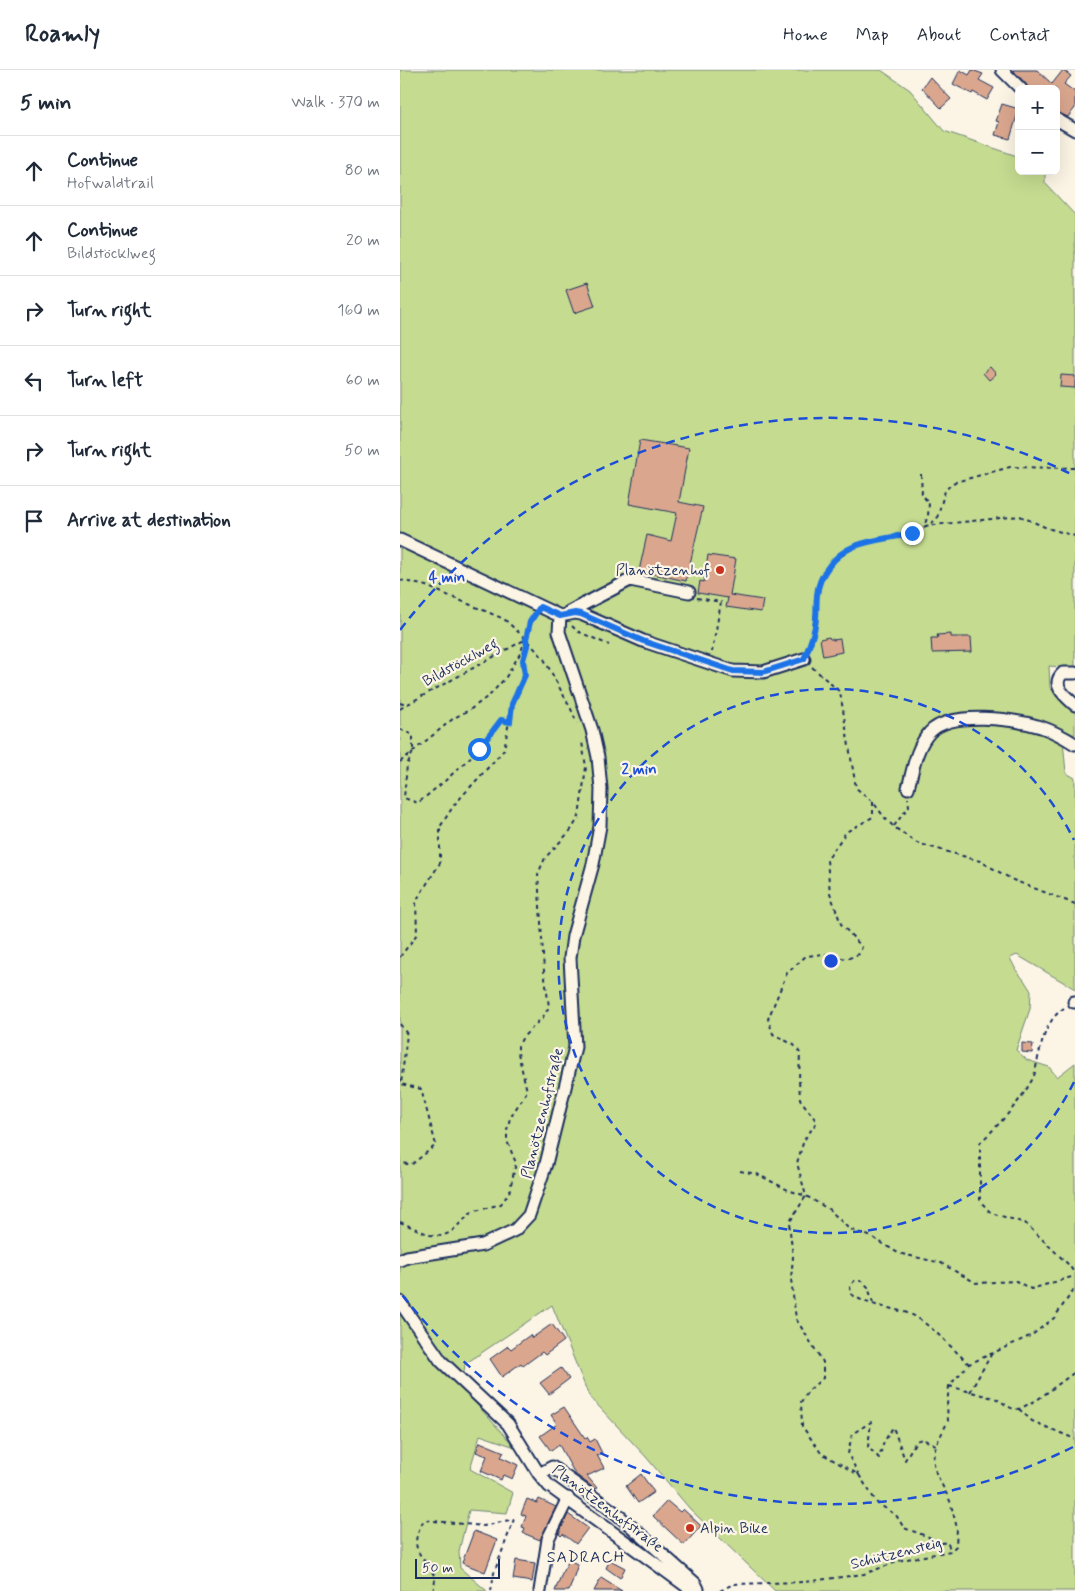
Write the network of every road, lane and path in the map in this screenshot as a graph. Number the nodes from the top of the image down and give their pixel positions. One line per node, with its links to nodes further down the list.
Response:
1 (1002, 70): 2 (street)
2 (1017, 85)
3 (1060, 121): 4 (street)
4 (1075, 130)
5 (1075, 468): 7 (path)
6 (921, 474): 7 (path)
7 (924, 526): 8 (path); 17 (path)
8 (1075, 536)
9 (400, 540): 12 (street)
10 (400, 580): 14 (path)
11 (689, 592): 13 (street); 15 (path)
12 (540, 607): 13 (street); 14 (path)
13 (560, 616): 16 (path); 17 (street); 41 (street, Planötzenhofstraße)
14 (526, 639): 20 (path, Bildstöcklweg); 23 (path); 24 (path); 28 (path)
15 (714, 644)
16 (609, 645)
17 (804, 659): 31 (path)
18 (1075, 673): 21 (street)
19 (400, 703): 20 (path)
20 (406, 705): 22 (path, Bildstöcklweg)
21 (1075, 705)
22 (400, 708)
23 (510, 722): 28 (path); 34 (path)
24 (578, 727)
25 (400, 729): 28 (path)
26 (581, 736): 40 (path)
27 (1075, 744): 30 (street)
28 (413, 752): 29 (path)
29 (400, 762)
30 (908, 788): 32 (path)
31 (873, 802): 32 (path); 39 (path)
32 (894, 827): 33 (path)
33 (1075, 904)
34 (400, 957)
35 (1074, 1002): 42 (path)
36 (400, 1024): 37 (path)
37 (400, 1162)
38 (740, 1171): 39 (path)
39 (806, 1196): 42 (path); 55 (path)
40 (400, 1222)
41 (400, 1260)
42 (1075, 1275)
43 (1075, 1288): 46 (path)
44 (400, 1302): 54 (street, Planötzenhofstraße)
45 (873, 1303): 45 (path); 47 (path)
46 (992, 1352): 47 (path); 50 (path)
47 (969, 1364): 49 (path)
48 (1075, 1372): 51 (path)
49 (949, 1386): 50 (path); 53 (path, Schützensteig)
50 (970, 1392): 51 (path)
51 (1019, 1409): 52 (path)
52 (1075, 1439)
53 (936, 1445): 55 (path); 57 (path, Schützensteig)
54 (539, 1474): 56 (street, Planötzenhofstraße); 62 (street)
55 (859, 1475): 57 (path)
56 (568, 1498): 60 (street); 61 (street, Planötzenhofstraße)
57 (951, 1550): 63 (path, Schützensteig)
58 (432, 1591): 59 (path)
59 (491, 1591)
60 (540, 1591)
61 (693, 1591)
62 (700, 1591)
63 (720, 1591)

